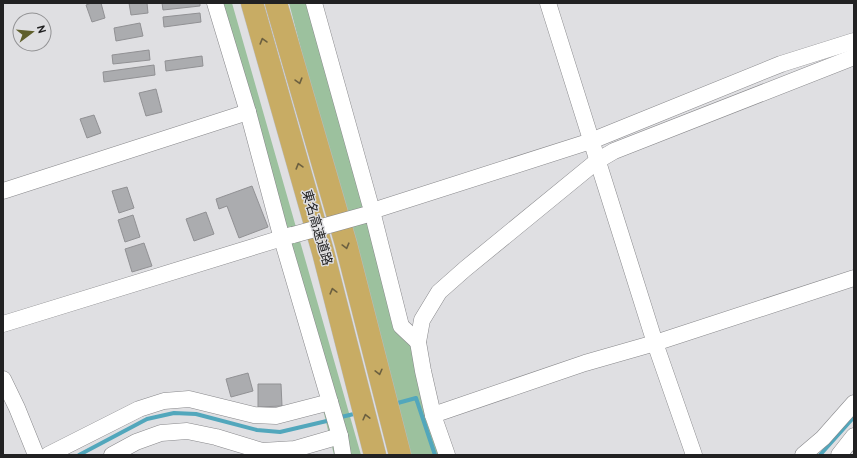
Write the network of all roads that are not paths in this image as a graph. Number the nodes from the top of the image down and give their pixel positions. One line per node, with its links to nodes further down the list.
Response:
1 (215, 3): 8 (street)
2 (252, 3): 28 (highway, 東名高速道路, one-way to 2)
3 (276, 3): 29 (highway, 東名高速道路, one-way to 29)
4 (314, 3): 12 (street)
5 (548, 3): 9 (street)
6 (854, 42): 9 (street)
7 (854, 57): 10 (street)
8 (248, 112): 11 (street); 13 (street)
9 (591, 141): 10 (street); 12 (street)
10 (597, 161): 16 (street); 17 (street)
11 (3, 191)
12 (369, 213): 13 (street, bridge); 16 (street)
13 (287, 237): 15 (street); 19 (street)
14 (854, 278): 17 (street)
15 (3, 324)
16 (418, 342): 21 (street)
17 (655, 343): 21 (street); 31 (street)
18 (3, 379): 24 (street)
19 (330, 402): 22 (street); 25 (street)
20 (854, 403): 32 (street)
21 (433, 415): 30 (street)
22 (340, 436): 26 (street); 27 (street)
23 (854, 436): 33 (street)
24 (36, 455)
25 (48, 455)
26 (112, 455)
27 (344, 455)
28 (375, 455)
29 (400, 455)
30 (447, 455)
31 (694, 455)
32 (803, 455)
33 (839, 455)

